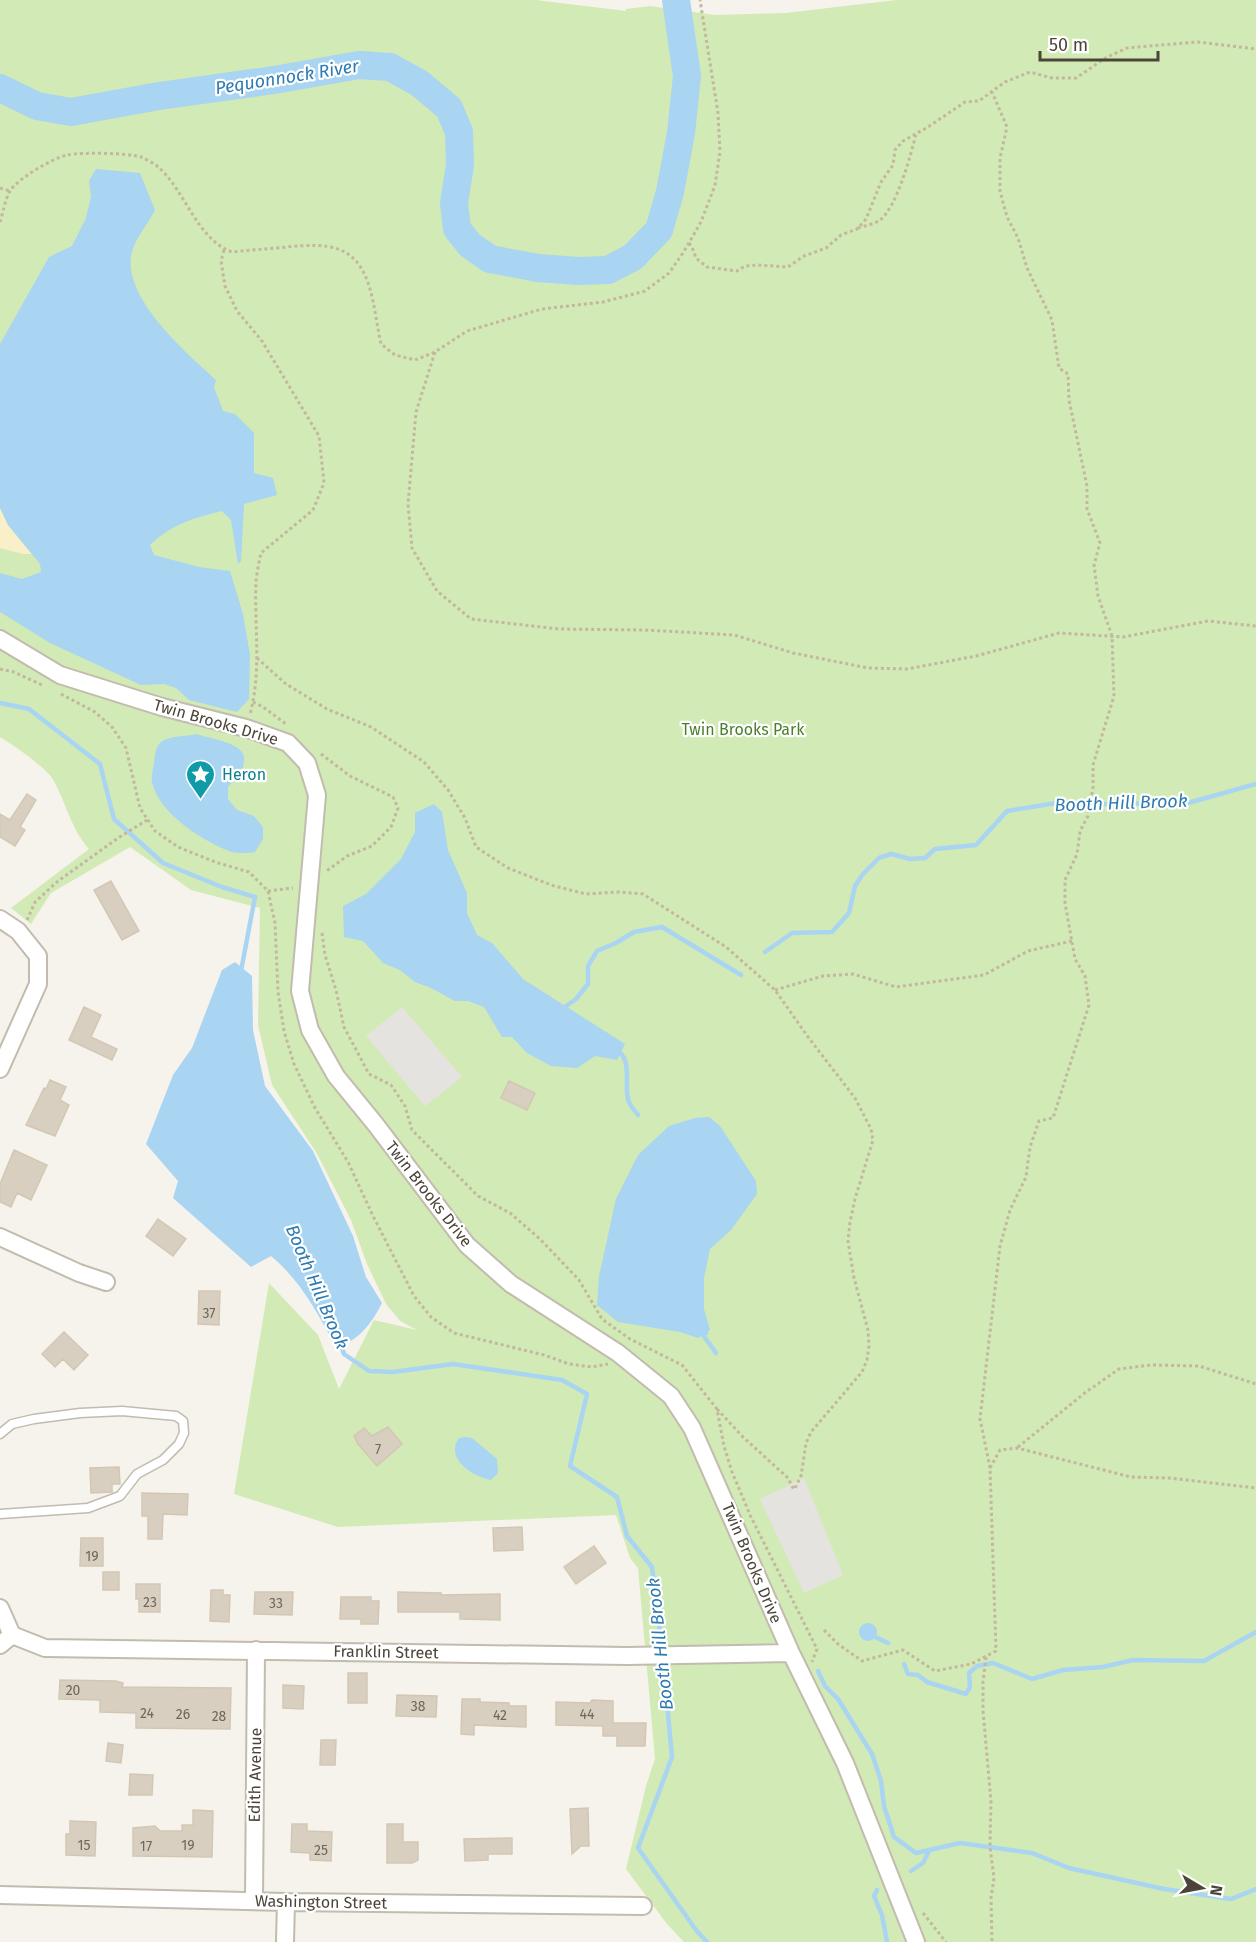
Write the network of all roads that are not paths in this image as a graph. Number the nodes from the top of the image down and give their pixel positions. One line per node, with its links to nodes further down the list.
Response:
1 (0, 639): 11 (street, Twin Brooks Drive)
2 (0, 919): 3 (street)
3 (0, 1069)
4 (0, 1237): 5 (street)
5 (106, 1282)
6 (0, 1434): 7 (lane)
7 (0, 1515)
8 (0, 1608): 9 (street, Franklin Street)
9 (6, 1640): 10 (street, Franklin Street)
10 (256, 1650): 11 (street, Franklin Street); 13 (street, Edith Avenue)
11 (791, 1653): 17 (street, Twin Brooks Drive)
12 (0, 1895): 13 (street, Washington Street)
13 (254, 1901): 14 (street, Washington Street)
14 (286, 1902): 15 (street, Washington Street); 16 (street)
15 (643, 1906)
16 (285, 1942)
17 (916, 1942)

